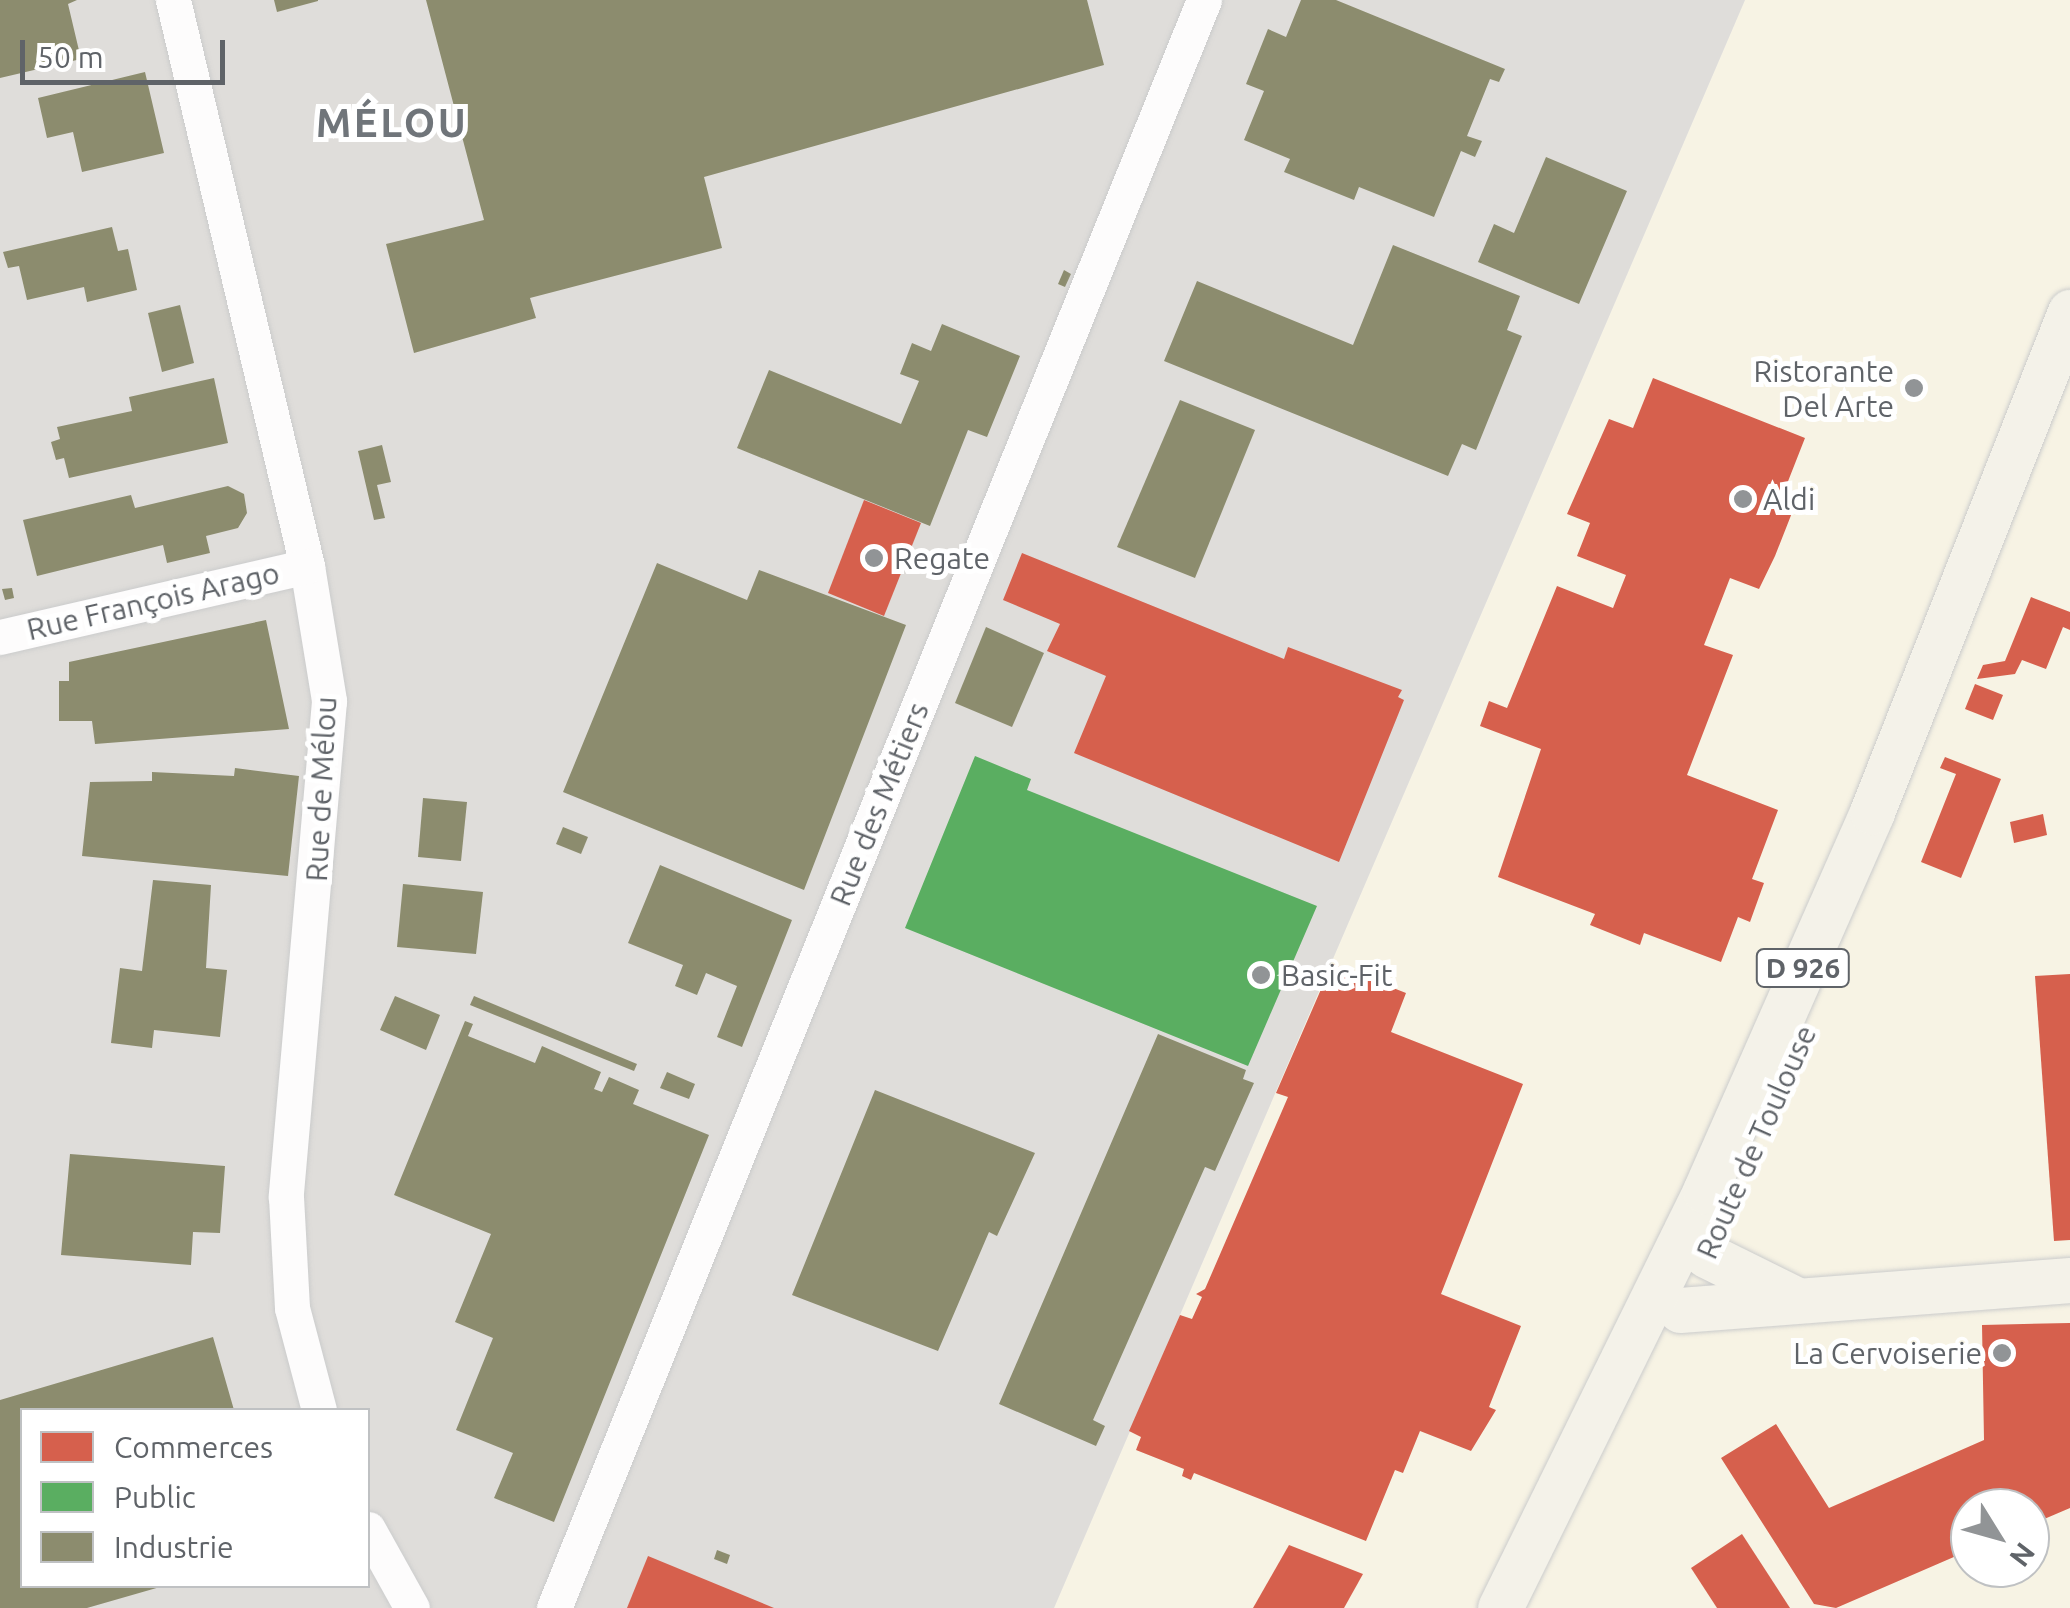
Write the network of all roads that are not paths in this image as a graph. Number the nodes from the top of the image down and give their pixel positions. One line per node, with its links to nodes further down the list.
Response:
1 (173, 0): 5 (street, Rue de Mélou)
2 (1204, 0): 14 (street, Rue des Métiers)
3 (2070, 312): 15 (main road, D 926)
4 (2070, 386): 7 (main road, Route de Toulouse / D 926)
5 (307, 566): 6 (street, Rue François Arago); 11 (street, Rue de Mélou)
6 (0, 637)
7 (1706, 1255): 9 (main road); 10 (main road, Route de Toulouse / D 926)
8 (2070, 1280): 9 (main road)
9 (1803, 1302): 10 (main road)
10 (1680, 1310): 16 (main road, Route de Toulouse / D 926)
11 (318, 1408)
12 (370, 1533): 13 (street)
13 (412, 1608)
14 (554, 1608)
15 (1500, 1608)
16 (1531, 1608)

